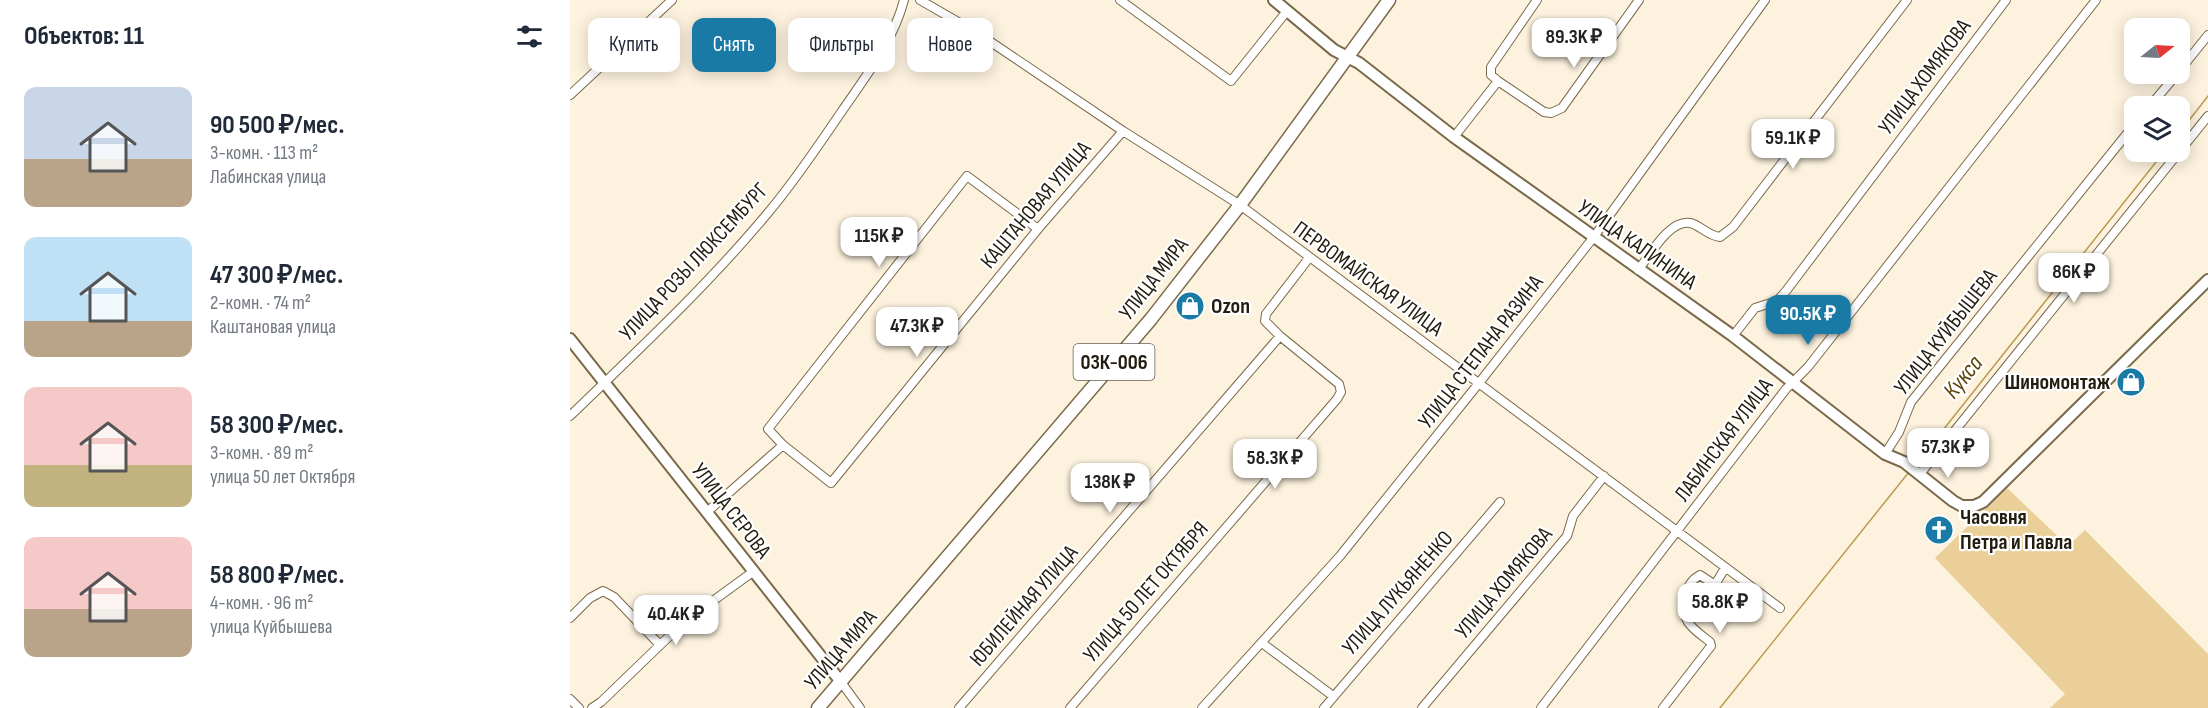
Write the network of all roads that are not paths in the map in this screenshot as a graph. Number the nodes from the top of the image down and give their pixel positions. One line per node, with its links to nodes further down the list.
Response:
1 (672, 0): 19 (street)
2 (904, 0): 35 (street, УЛИЦА РОЗЫ ЛЮКСЕМБУРГ)
3 (920, 0): 22 (street, ПЕРВОМАЙСКАЯ УЛИЦА)
4 (1120, 0): 13 (street)
5 (1274, 0): 13 (street, УЛИЦА КАЛИНИНА)
6 (1389, 0): 15 (main road, УЛИЦА МИРА / 03К-006)
7 (1537, 0): 17 (street)
8 (1639, 0): 17 (street)
9 (1765, 0): 27 (street, УЛИЦА СТЕПАНА РАЗИНА)
10 (1907, 0): 29 (street)
11 (2006, 0): 32 (street, УЛИЦА ХОМЯКОВА)
12 (2096, 0): 34 (street, ЛАБИНСКАЯ УЛИЦА)
13 (1287, 11): 15 (street, УЛИЦА КАЛИНИНА)
14 (2208, 34): 16 (street)
15 (1348, 57): 23 (street, УЛИЦА КАЛИНИНА); 25 (main road, УЛИЦА МИРА / 03К-006)
16 (2190, 57)
17 (1498, 81): 23 (street)
18 (2168, 84): 20 (street)
19 (570, 95)
20 (2158, 96)
21 (2208, 116): 40 (street)
22 (1123, 131): 25 (street, ПЕРВОМАЙСКАЯ УЛИЦА); 26 (street, КАШТАНОВАЯ УЛИЦА)
23 (1454, 137): 27 (street, УЛИЦА КАЛИНИНА)
24 (2124, 137): 39 (street, УЛИЦА КУЙБЫШЕВА)
25 (1240, 205): 28 (street, ПЕРВОМАЙСКАЯ УЛИЦА); 51 (main road, УЛИЦА МИРА / 03К-006)
26 (1038, 229): 38 (street, КАШТАНОВАЯ УЛИЦА); 38 (street)
27 (1593, 238): 29 (street, УЛИЦА КАЛИНИНА); 36 (street, УЛИЦА СТЕПАНА РАЗИНА)
28 (1309, 258): 31 (street, УЛИЦА 50 ЛЕТ ОКТЯБРЯ); 36 (street, ПЕРВОМАЙСКАЯ УЛИЦА)
29 (1638, 270): 32 (street, УЛИЦА КАЛИНИНА)
30 (2208, 280): 40 (street, УЛИЦА КАЛИНИНА)
31 (1280, 336): 58 (street, ЮБИЛЕЙНАЯ УЛИЦА); 59 (street, УЛИЦА 50 ЛЕТ ОКТЯБРЯ)
32 (1733, 336): 34 (street, УЛИЦА КАЛИНИНА)
33 (570, 339): 35 (street, УЛИЦА СЕРОВА)
34 (1793, 381): 39 (street, УЛИЦА КАЛИНИНА); 44 (street, ЛАБИНСКАЯ УЛИЦА)
35 (605, 382): 37 (street, УЛИЦА РОЗЫ ЛЮКСЕМБУРГ); 43 (street, УЛИЦА СЕРОВА)
36 (1479, 383): 41 (street, ПЕРВОМАЙСКАЯ УЛИЦА); 49 (street, УЛИЦА СТЕПАНА РАЗИНА)
37 (570, 416)
38 (783, 445): 43 (street)
39 (1886, 454): 40 (street, УЛИЦА КАЛИНИНА)
40 (1917, 473)
41 (1604, 476): 44 (street, ПЕРВОМАЙСКАЯ УЛИЦА); 62 (street, УЛИЦА ХОМЯКОВА)
42 (1500, 502): 52 (street, УЛИЦА ЛУКЬЯНЕНКО)
43 (707, 512): 46 (street, УЛИЦА СЕРОВА)
44 (1678, 531): 45 (street, ПЕРВОМАЙСКАЯ УЛИЦА); 63 (street, ЛАБИНСКАЯ УЛИЦА)
45 (1725, 568): 47 (street, ПЕРВОМАЙСКАЯ УЛИЦА); 64 (street)
46 (754, 571): 50 (street); 51 (street, УЛИЦА СЕРОВА)
47 (1780, 608)
48 (570, 618): 50 (street)
49 (1262, 643): 52 (street); 60 (street, УЛИЦА СТЕПАНА РАЗИНА)
50 (659, 644): 55 (street)
51 (841, 682): 56 (main road, УЛИЦА МИРА / 03К-006); 57 (street, УЛИЦА СЕРОВА)
52 (1333, 696): 61 (street, УЛИЦА ЛУКЬЯНЕНКО)
53 (570, 699): 54 (street)
54 (579, 708)
55 (592, 708)
56 (818, 708)
57 (860, 708)
58 (959, 708)
59 (1070, 708)
60 (1202, 708)
61 (1324, 708)
62 (1422, 708)
63 (1540, 708)
64 (1663, 708)

